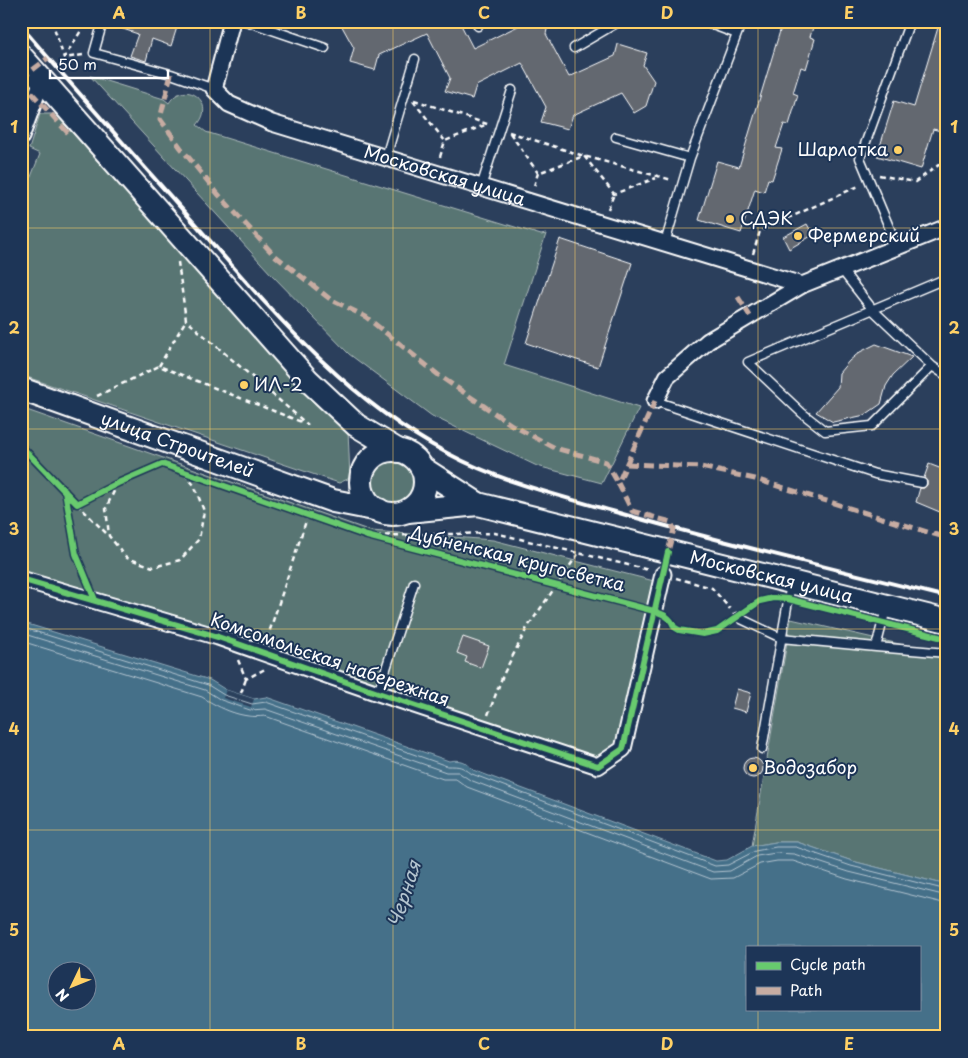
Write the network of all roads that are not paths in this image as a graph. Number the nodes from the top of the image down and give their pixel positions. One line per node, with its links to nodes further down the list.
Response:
1 (232, 21): 14 (street)
2 (246, 21): 9 (lane)
3 (620, 21): 10 (lane)
4 (702, 21): 8 (lane)
5 (742, 21): 8 (lane)
6 (910, 21): 23 (lane)
7 (100, 23): 14 (lane, Московская улица)
8 (738, 34): 19 (lane)
9 (325, 48)
10 (574, 48)
11 (21, 56): 13 (main road)
12 (414, 59): 18 (lane)
13 (42, 80): 16 (street); 32 (main road)
14 (214, 89): 18 (street, Московская улица)
15 (512, 90): 20 (lane)
16 (21, 137)
17 (616, 137): 19 (lane)
18 (386, 157): 20 (street, Московская улица)
19 (690, 158): 22 (lane)
20 (481, 187): 22 (street, Московская улица)
21 (947, 227): 23 (street)
22 (665, 243): 26 (street, Московская улица)
23 (897, 246): 24 (street)
24 (840, 268): 26 (street); 27 (lane)
25 (947, 278): 27 (lane)
26 (802, 285): 31 (street)
27 (873, 310): 28 (lane); 28 (lane)
28 (932, 366): 29 (lane)
29 (947, 376)
30 (21, 389): 37 (main road, улица Строителей)
31 (655, 401): 36 (lane)
32 (356, 425): 33 (main road); 35 (main road)
33 (399, 450): 34 (main road); 35 (main road)
34 (422, 468): 38 (main road); 40 (main road)
35 (364, 477): 37 (main road); 39 (main road)
36 (922, 483)
37 (324, 497): 39 (main road, улица Строителей)
38 (478, 504): 40 (main road); 43 (main road, Московская улица)
39 (379, 510): 40 (main road)
40 (408, 510)
41 (663, 574): 51 (street, Комсомольская набережная)
42 (21, 580): 51 (street, Комсомольская набережная)
43 (791, 582): 45 (main road, Московская улица); 48 (lane)
44 (414, 583): 51 (lane)
45 (886, 606): 47 (main road, Московская улица); 49 (lane)
46 (737, 618): 48 (lane)
47 (947, 621)
48 (781, 638): 49 (lane); 52 (lane)
49 (876, 646): 50 (lane)
50 (947, 653)
51 (378, 693)
52 (762, 749)

